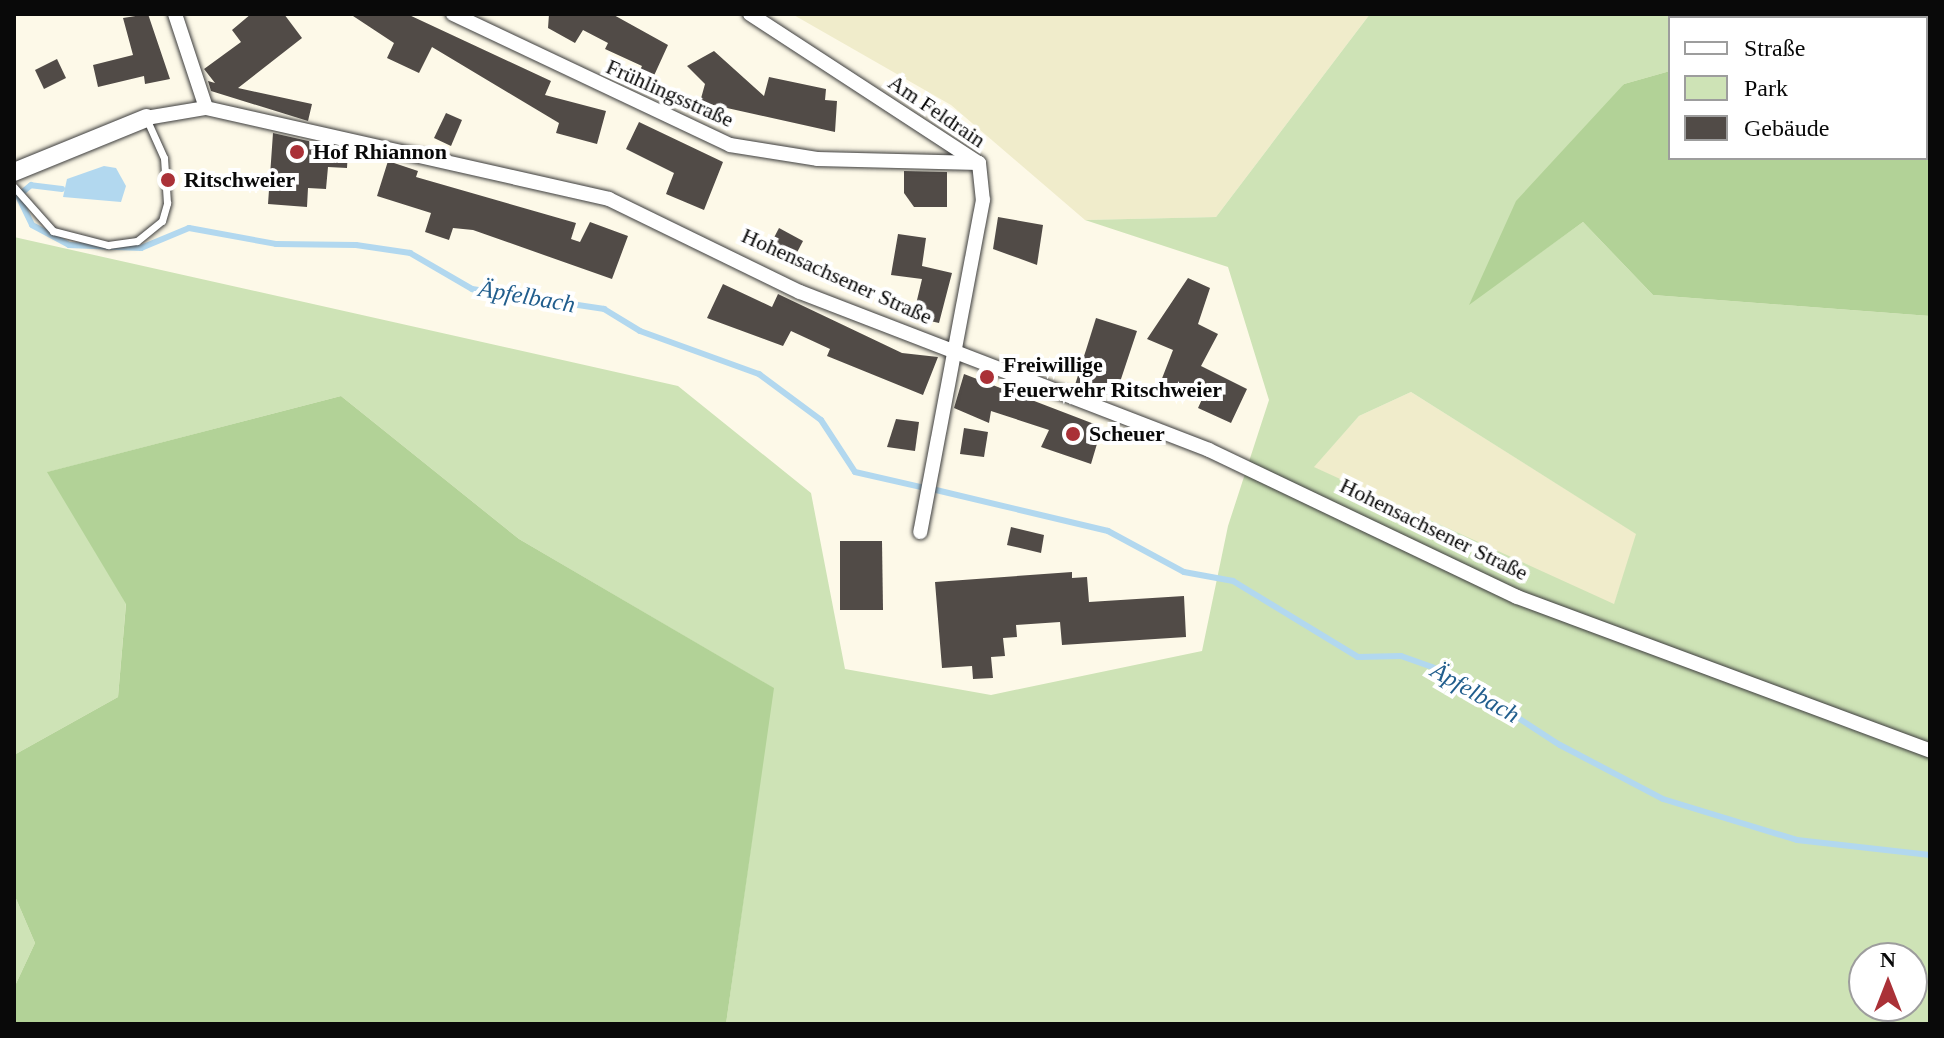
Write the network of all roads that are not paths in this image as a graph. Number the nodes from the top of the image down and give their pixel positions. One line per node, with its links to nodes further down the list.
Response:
1 (175, 14): 4 (street)
2 (453, 14): 6 (street, Frühlingsstraße)
3 (750, 14): 6 (street, Am Feldrain)
4 (206, 108): 5 (street, Hohensachsener Straße); 9 (street, Hohensachsener Straße)
5 (148, 121): 7 (street, Hohensachsener Straße); 8 (lane)
6 (979, 163): 9 (street, Am Feldrain)
7 (14, 172)
8 (14, 187)
9 (956, 354): 10 (street, Am Feldrain); 11 (street, Hohensachsener Straße)
10 (920, 532)
11 (1930, 751)

